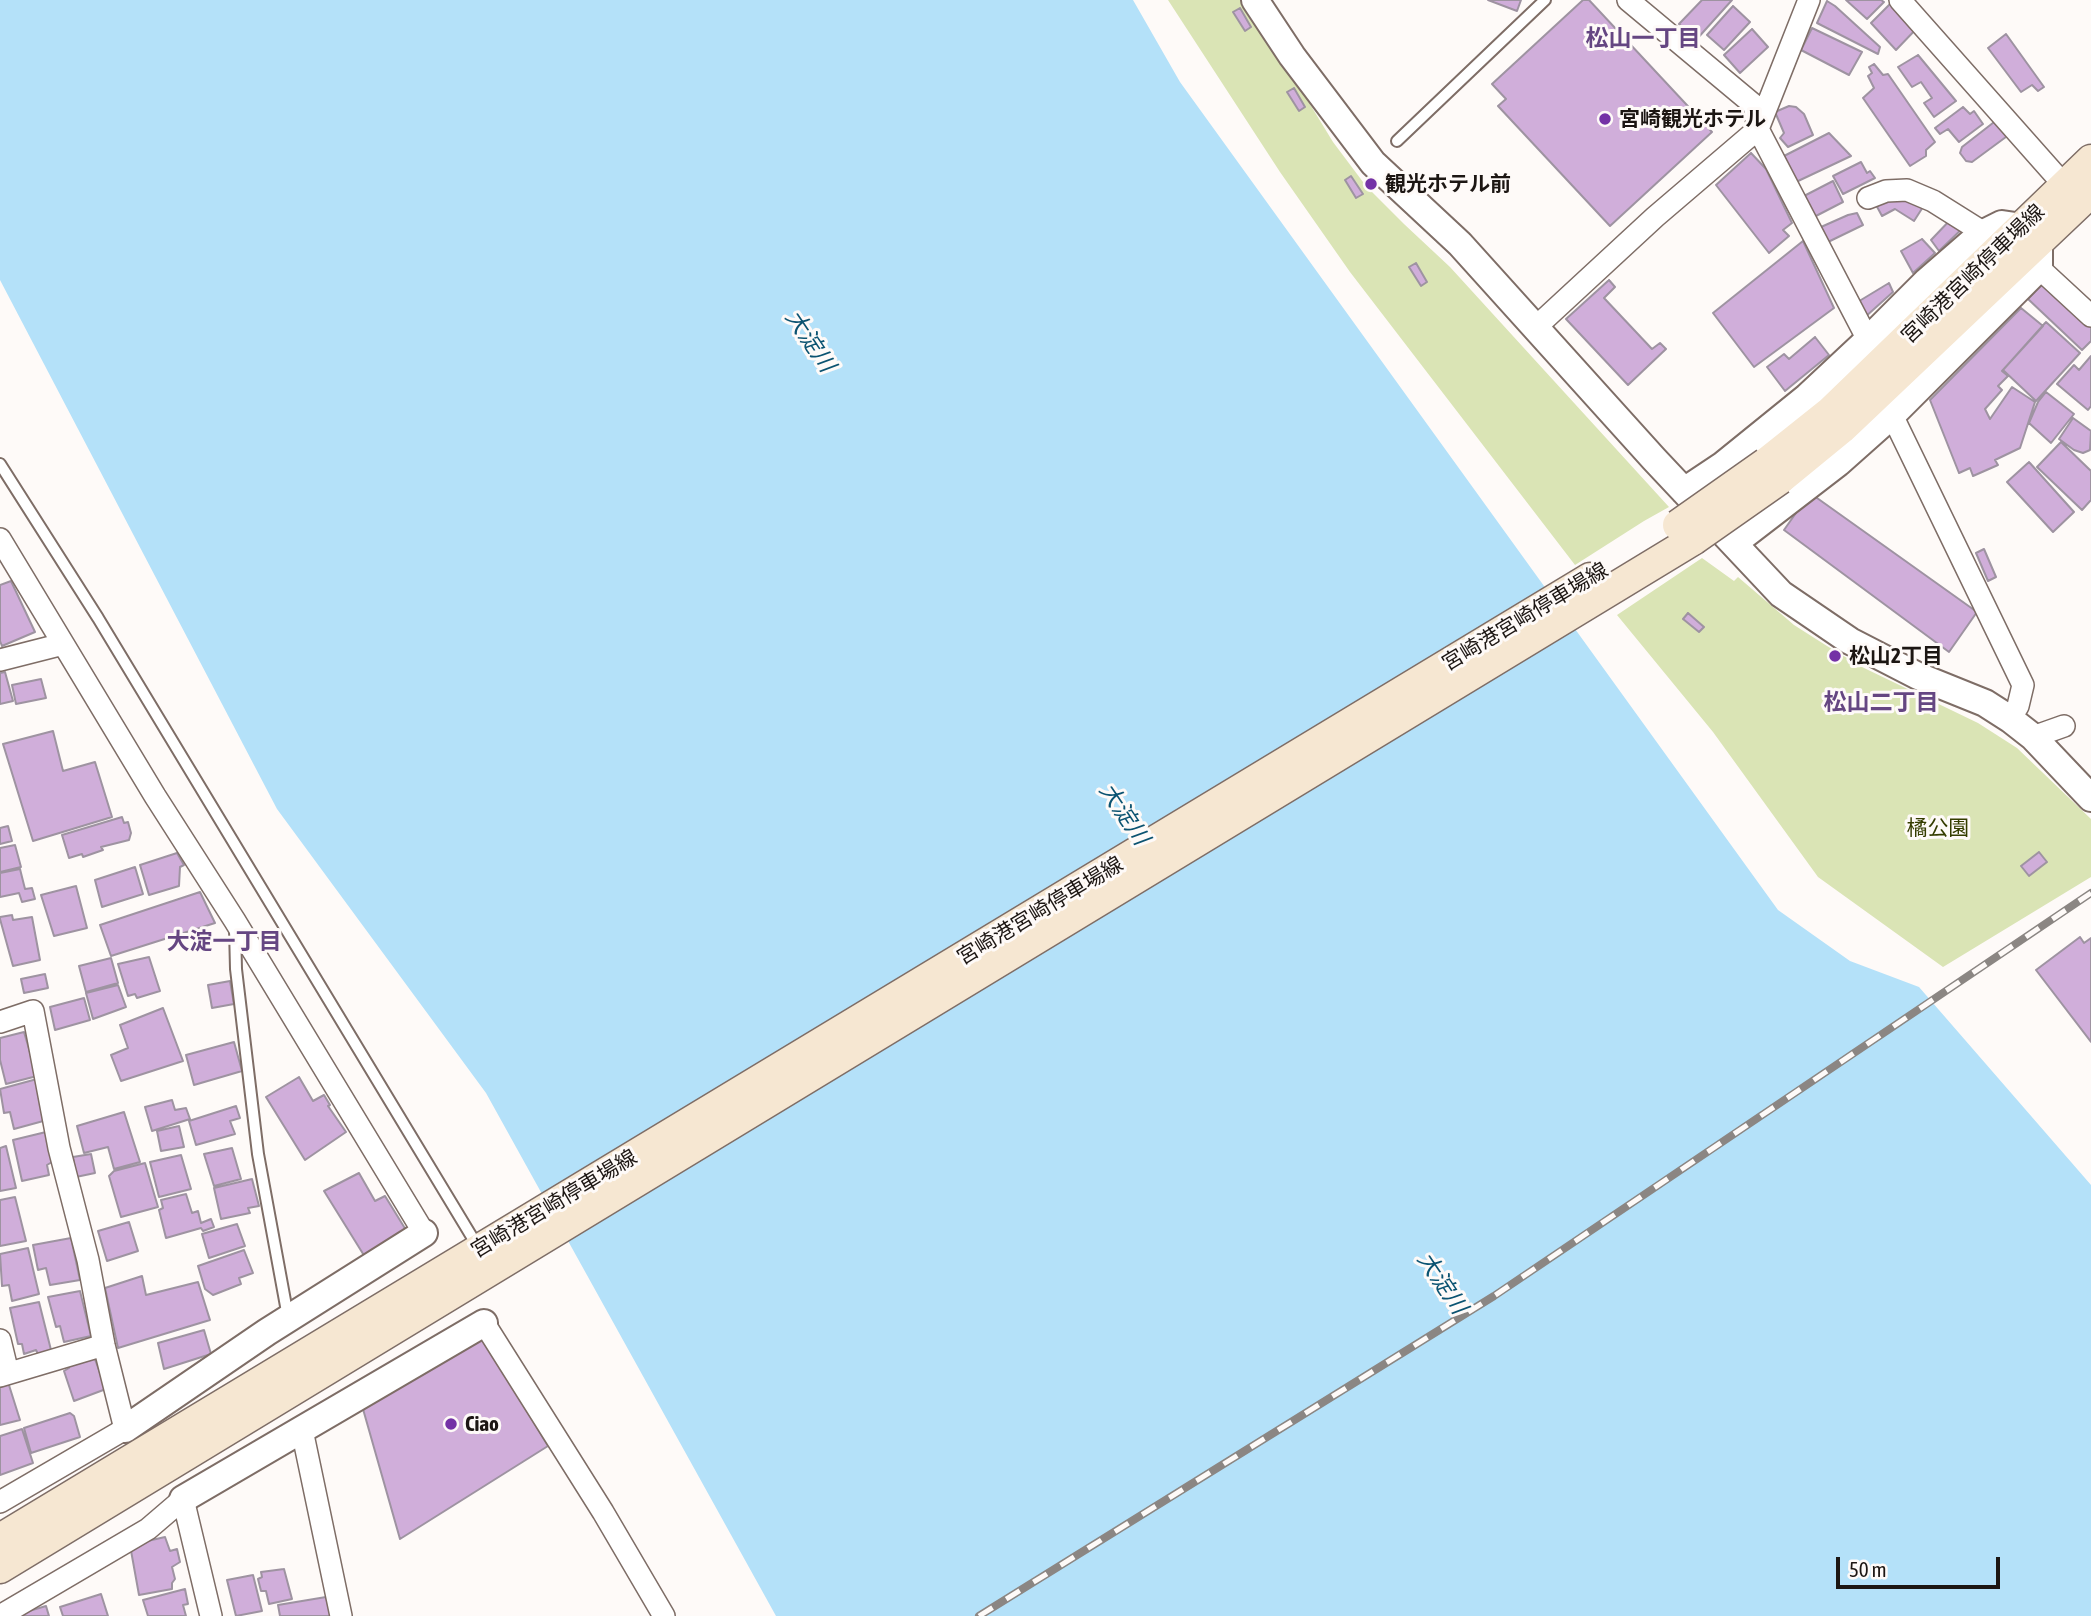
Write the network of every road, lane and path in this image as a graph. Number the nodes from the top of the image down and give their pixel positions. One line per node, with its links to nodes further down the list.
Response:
1 (1255, 0): 14 (street)
2 (1545, 0): 7 (lane)
3 (1628, 0): 6 (street)
4 (1809, 0): 6 (street)
5 (1900, 0): 9 (street)
6 (1758, 129): 14 (street); 15 (street)
7 (1397, 141)
8 (2091, 160): 9 (main road, 宮崎港宮崎停車場線)
9 (2078, 189): 12 (main road, 宮崎港宮崎停車場線)
10 (1868, 198): 11 (street)
11 (1984, 233): 12 (street); 15 (street)
12 (2034, 246): 13 (street); 16 (street); 30 (main road, 宮崎港宮崎停車場線, bridge)
13 (2091, 316)
14 (1536, 327): 18 (street)
15 (1868, 340): 18 (street)
16 (1892, 415): 20 (street); 23 (street)
17 (0, 464): 30 (lane)
18 (1684, 491): 20 (street)
19 (0, 538): 21 (street)
20 (1734, 543): 23 (street)
21 (63, 644): 22 (street); 27 (street)
22 (0, 660)
23 (2010, 719): 25 (street)
24 (2064, 726): 25 (street)
25 (2033, 737): 26 (street)
26 (2091, 798)
27 (235, 921): 29 (street); 31 (lane)
28 (0, 1021): 34 (street)
29 (424, 1233): 31 (street)
30 (495, 1249): 40 (main road, 宮崎港宮崎停車場線); 41 (main road, 宮崎港宮崎停車場線)
31 (288, 1320): 36 (street)
32 (484, 1323): 37 (street); 45 (street)
33 (0, 1340): 35 (street)
34 (104, 1345): 35 (street); 36 (street)
35 (4, 1374)
36 (125, 1429): 39 (street)
37 (302, 1430): 38 (street); 44 (street)
38 (183, 1499): 42 (street); 43 (street)
39 (0, 1502)
40 (0, 1539)
41 (0, 1568)
42 (0, 1616)
43 (211, 1616)
44 (341, 1616)
45 (664, 1616)

